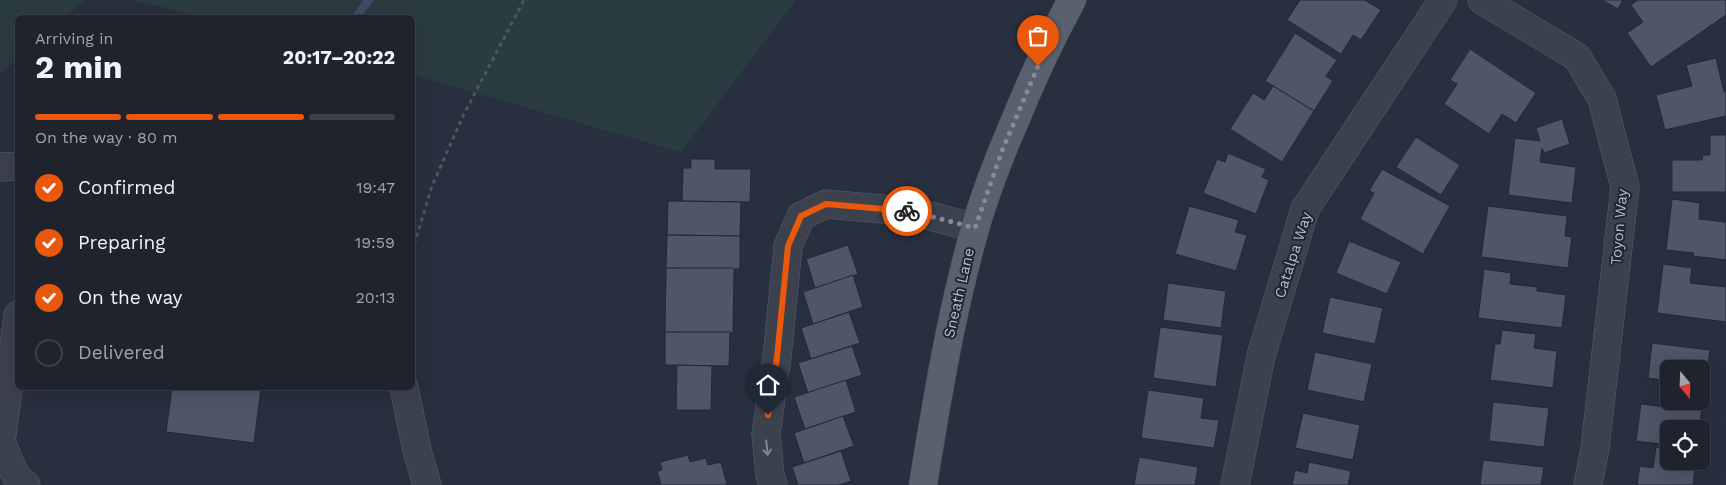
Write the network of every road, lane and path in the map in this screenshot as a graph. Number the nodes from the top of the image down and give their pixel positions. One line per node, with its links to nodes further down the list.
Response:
1 (524, 0): 8 (path)
2 (1072, 0): 7 (main road, Sneath Lane)
3 (1443, 0): 15 (street, Catalpa Way)
4 (1482, 0): 16 (street, Toyon Way)
5 (15, 166): 6 (street)
6 (0, 167)
7 (975, 228): 13 (street, one-way to 13); 14 (main road, Sneath Lane)
8 (415, 242)
9 (15, 338): 11 (street)
10 (404, 390): 12 (street)
11 (26, 485)
12 (426, 485)
13 (773, 485)
14 (922, 485)
15 (1235, 485)
16 (1588, 485)

